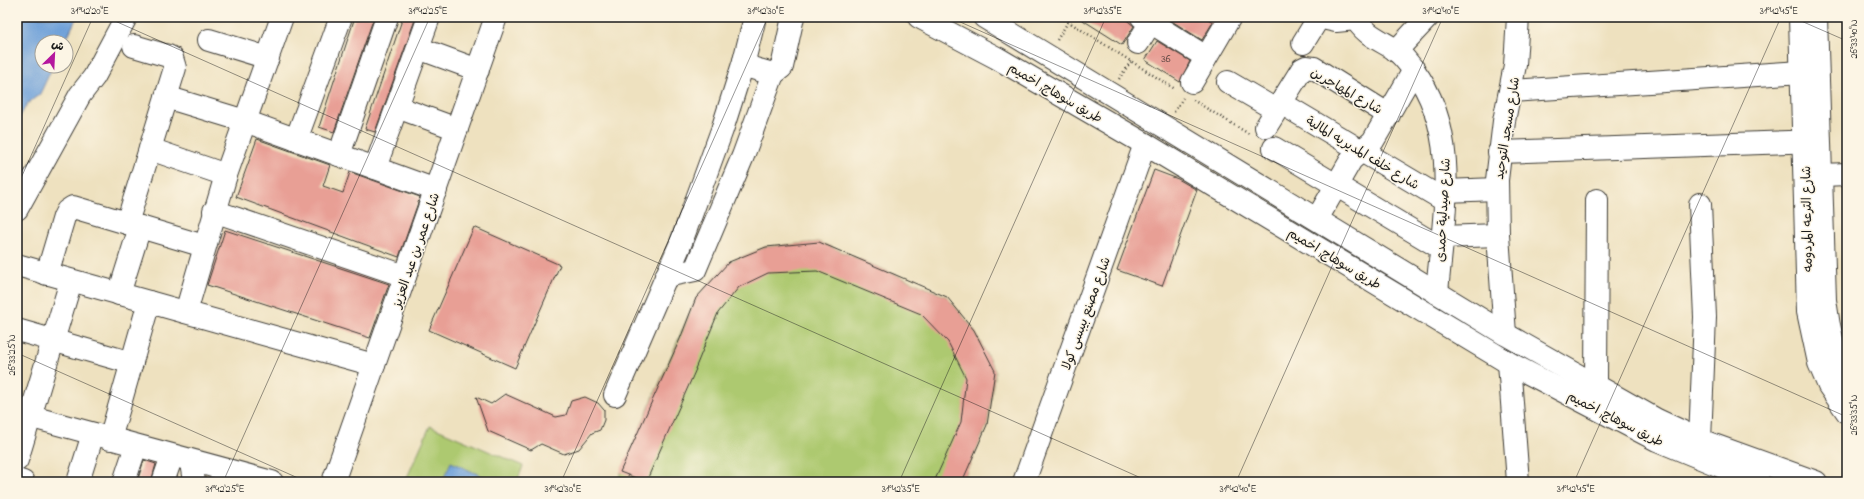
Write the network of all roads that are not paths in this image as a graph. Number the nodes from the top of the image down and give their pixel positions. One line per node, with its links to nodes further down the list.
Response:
1 (114, 17): 36 (street)
2 (126, 17): 36 (street)
3 (282, 17): 27 (street)
4 (341, 17): 43 (street)
5 (386, 17): 50 (street)
6 (429, 17): 24 (street)
7 (496, 17): 29 (street, شارع عمر بن عبد العزيز)
8 (755, 17): 28 (street)
9 (793, 17): 32 (street)
10 (918, 17): 45 (street, طريق سوهاج, اخميم)
11 (984, 17): 63 (street, طريق سوهاج, اخميم)
12 (1229, 17): 26 (street)
13 (1319, 17): 18 (street); 22 (street)
14 (1428, 17): 25 (street)
15 (1518, 17): 35 (street, شارع مسجد التوحيد)
16 (1800, 17): 31 (street, شارع الترعه المردومه)
17 (1816, 17): 44 (street, شارع الترعه المردومه)
18 (1355, 18): 25 (street, شارع صيدلية حمدى)
19 (1149, 19): 21 (street); 26 (street)
20 (209, 40): 27 (street)
21 (1138, 43)
22 (1303, 44)
23 (134, 46): 37 (street)
24 (418, 48): 29 (street); 38 (street)
25 (1396, 51): 30 (street, شارع صيدلية حمدى)
26 (1206, 57): 34 (street)
27 (268, 58): 41 (street)
28 (744, 61): 32 (street); 71 (street)
29 (478, 70): 42 (street, شارع عمر بن عبد العزيز)
30 (1414, 70): 40 (street); 58 (street, شارع صيدلية حمدى)
31 (1802, 72): 35 (street); 44 (street, شارع الترعه المردومه)
32 (773, 74): 71 (street)
33 (1228, 82): 39 (street, شارع خلف المديريه المالية)
34 (1188, 88)
35 (1511, 92): 49 (street, شارع مسجد التوحيد)
36 (80, 95): 61 (street)
37 (166, 97): 41 (street); 47 (street)
38 (397, 107): 42 (street); 51 (street)
39 (1274, 114): 40 (street, شارع المهاجرين); 48 (street, شارع خلف المديريه المالية)
40 (1389, 115): 48 (street)
41 (245, 121): 43 (street); 54 (street)
42 (457, 130): 57 (street, شارع عمر بن عبد العزيز)
43 (296, 140): 50 (street)
44 (1812, 142): 49 (street); 52 (street, شارع الترعه المردومه); 86 (street, شارع الترعه المردومه)
45 (1145, 144): 80 (street, طريق سوهاج, اخميم); 100 (street, شارع مصنع بيبسى كولا)
46 (1274, 148): 55 (street)
47 (150, 149): 54 (street); 64 (street)
48 (1362, 151): 55 (street); 58 (street, شارع خلف المديريه المالية)
49 (1499, 152): 56 (street, شارع مسجد التوحيد)
50 (339, 155): 51 (street)
51 (375, 168): 57 (street)
52 (1822, 174): 53 (street); 84 (street, شارع الترعه المردومه)
53 (1847, 174)
54 (226, 175): 62 (street)
55 (1336, 186): 63 (street); 66 (street)
56 (1497, 189): 58 (street); 65 (street, شارع مسجد التوحيد)
57 (436, 190): 70 (street, شارع عمر بن عبد العزيز)
58 (1445, 196): 66 (street, شارع صيدلية حمدى)
59 (1597, 200): 83 (street)
60 (1700, 204): 89 (street)
61 (17, 209)
62 (214, 211): 67 (street); 70 (street)
63 (1317, 219): 73 (street, طريق سوهاج, اخميم)
64 (134, 225): 67 (street); 69 (street); 74 (street)
65 (1498, 235): 66 (street); 78 (street, شارع مسجد التوحيد)
66 (1441, 243): 73 (street, شارع صيدلية حمدى)
67 (204, 246): 76 (street)
68 (17, 265): 69 (street)
69 (47, 274): 72 (street)
70 (405, 276): 82 (street, شارع عمر بن عبد العزيز)
71 (666, 276): 85 (street)
72 (71, 281): 74 (street); 79 (street)
73 (1437, 293): 78 (street, طريق سوهاج, اخميم)
74 (119, 294): 75 (street)
75 (149, 302): 76 (street); 81 (street)
76 (186, 312): 82 (street)
77 (17, 330): 79 (street)
78 (1506, 334): 83 (street, طريق سوهاج, اخميم)
79 (53, 341): 81 (street); 87 (street)
80 (1509, 363): 101 (street); 102 (street, طريق سوهاج, اخميم)
81 (132, 364): 88 (street)
82 (374, 365): 99 (street, شارع عمر بن عبد العزيز)
83 (1596, 386): 89 (street, طريق سوهاج, اخميم)
84 (1847, 388)
85 (616, 395)
86 (1847, 412)
87 (24, 415): 88 (street); 91 (street)
88 (102, 437): 90 (street); 96 (street)
89 (1700, 440): 103 (street, طريق سوهاج, اخميم)
90 (136, 446): 92 (street); 97 (street)
91 (17, 460)
92 (186, 467): 94 (street); 98 (street)
93 (17, 480): 95 (street)
94 (258, 480)
95 (24, 482)
96 (78, 482)
97 (124, 482)
98 (163, 482)
99 (332, 482)
100 (1024, 482)
101 (1518, 482)
102 (1759, 482)
103 (1816, 482)

